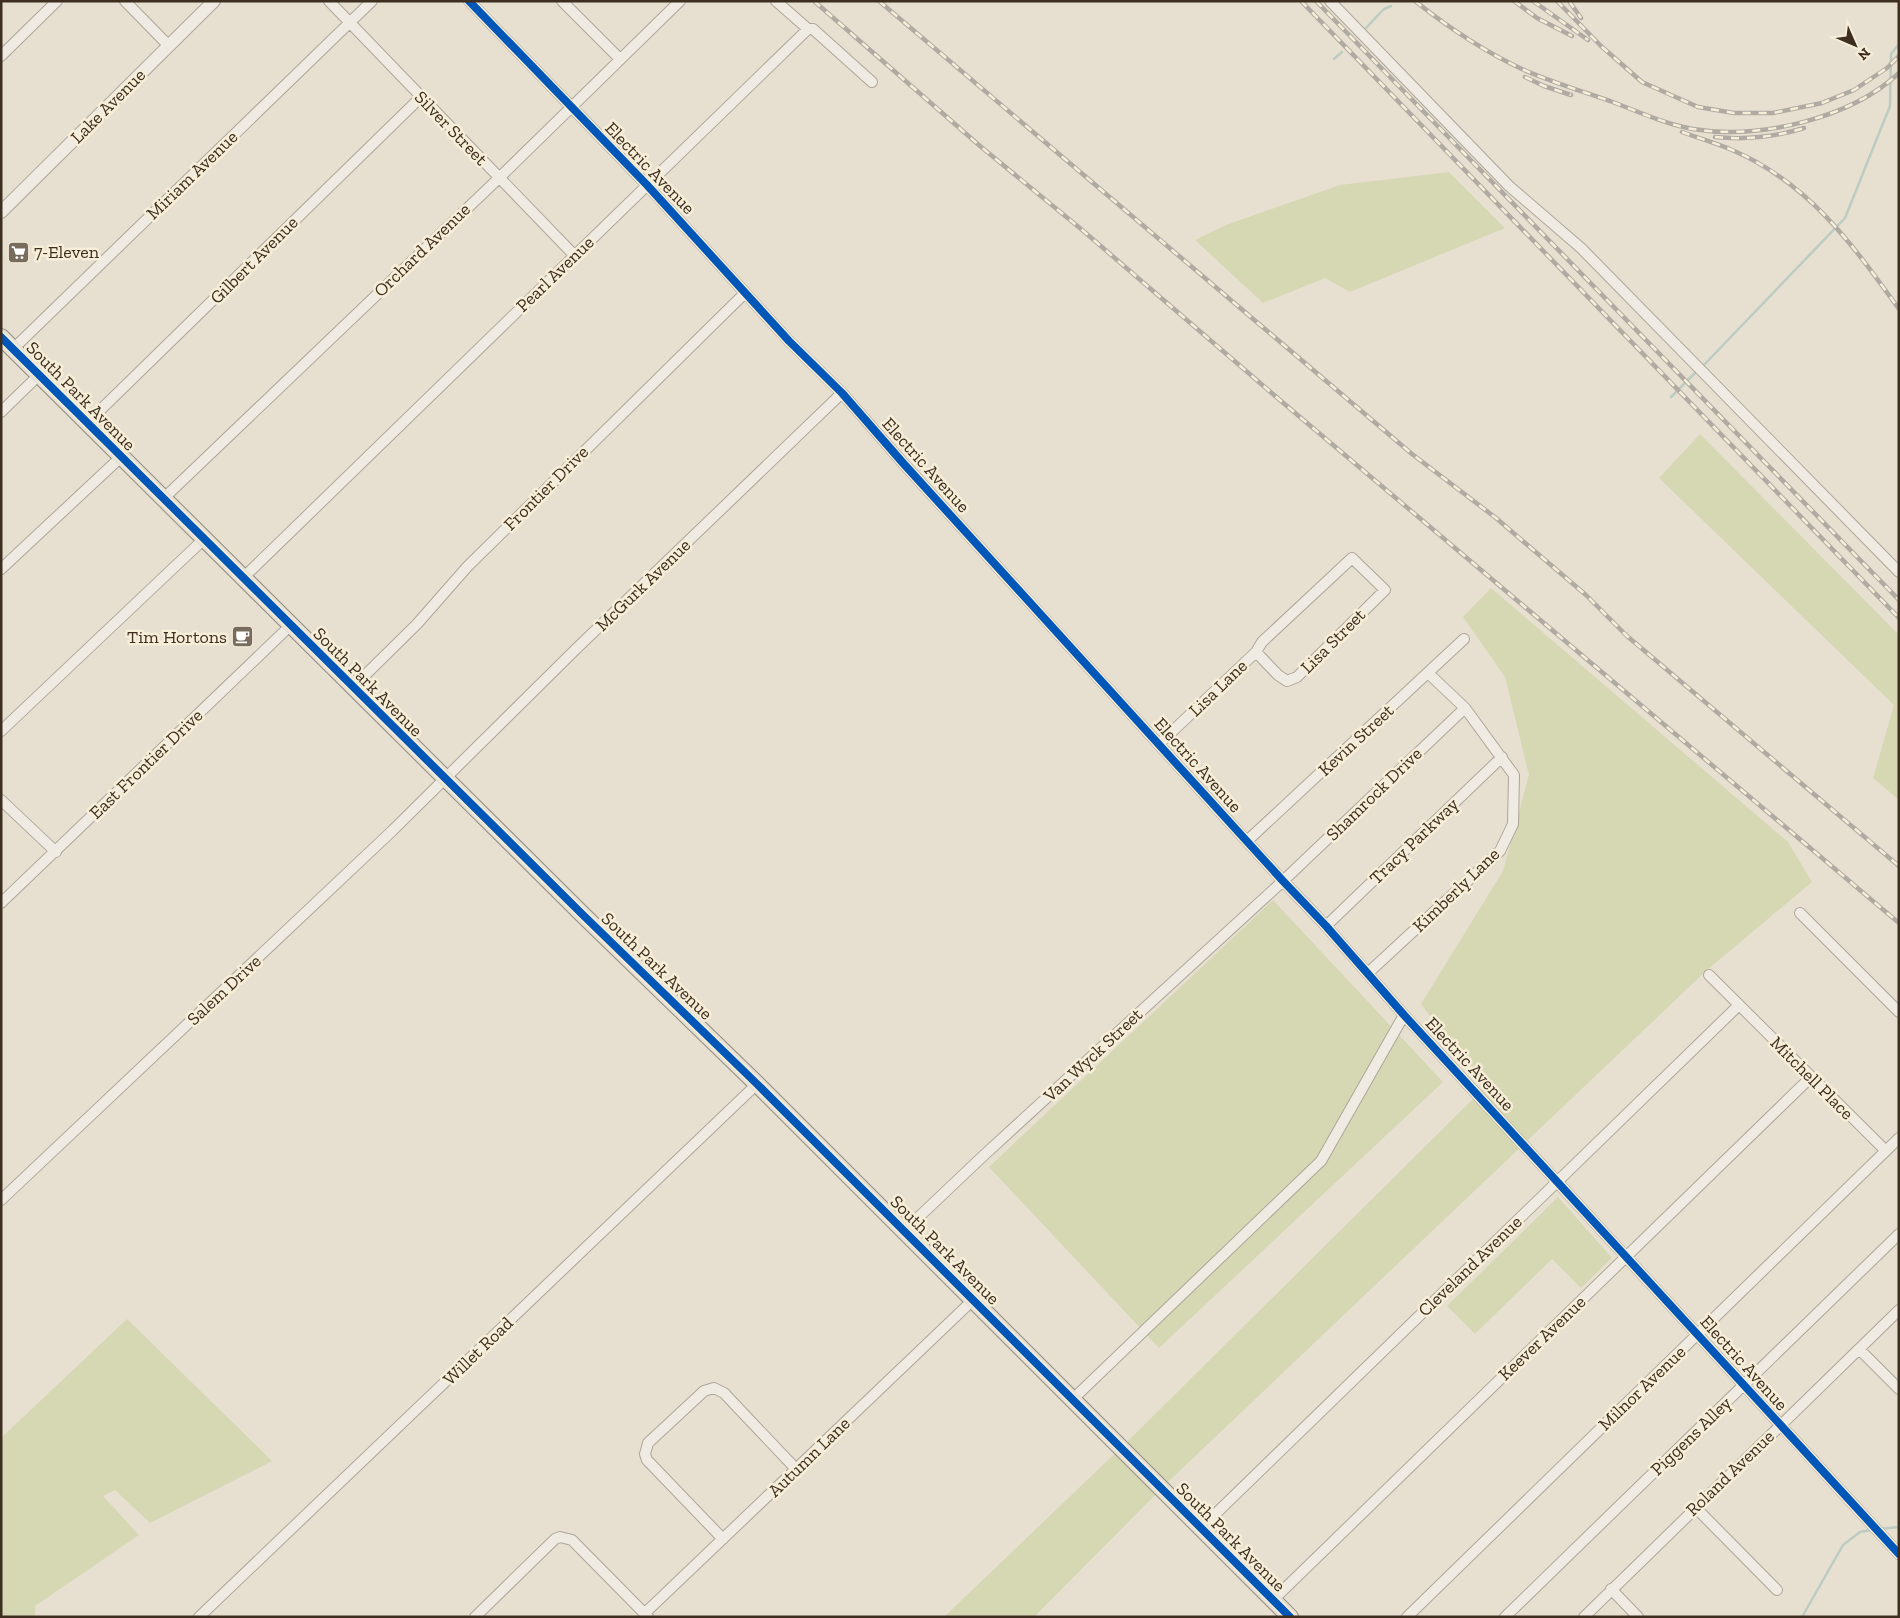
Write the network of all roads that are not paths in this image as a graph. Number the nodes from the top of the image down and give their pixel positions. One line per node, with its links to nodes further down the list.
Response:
1 (57, 1): 14 (street)
2 (125, 1): 13 (street)
3 (214, 1): 13 (street, Lake Avenue)
4 (329, 1): 11 (street, Silver Street)
5 (372, 1): 11 (street, Miriam Avenue)
6 (469, 1): 18 (street, Electric Avenue)
7 (562, 1): 15 (street)
8 (680, 1): 15 (street, Orchard Avenue)
9 (776, 1): 12 (street)
10 (1330, 1): 33 (street)
11 (349, 23): 17 (street, Silver Street); 24 (street, Miriam Avenue)
12 (808, 29): 16 (street); 20 (street, Pearl Avenue)
13 (169, 46): 21 (street, Lake Avenue)
14 (1, 56)
15 (620, 60): 18 (street, Orchard Avenue)
16 (872, 82)
17 (421, 97): 19 (street, Silver Street); 28 (street, Gilbert Avenue)
18 (571, 107): 19 (street, Orchard Avenue); 20 (street, Electric Avenue)
19 (499, 178): 22 (street, Silver Street); 30 (street, Orchard Avenue)
20 (647, 185): 22 (street, Pearl Avenue); 23 (street, Electric Avenue)
21 (1, 212)
22 (574, 255): 34 (street, Pearl Avenue)
23 (745, 293): 26 (street, Electric Avenue); 39 (street, Frontier Drive)
24 (7, 343): 25 (main road, South Park Avenue)
25 (39, 375): 27 (street); 28 (main road, South Park Avenue)
26 (842, 393): 42 (street, Electric Avenue); 44 (street, McGurk Avenue)
27 (1, 412)
28 (87, 422): 29 (main road, South Park Avenue)
29 (121, 457): 30 (main road, South Park Avenue); 32 (street)
30 (163, 499): 31 (main road, South Park Avenue)
31 (204, 539): 34 (main road, South Park Avenue); 41 (street)
32 (1, 569)
33 (1899, 572)
34 (243, 578): 35 (main road, South Park Avenue)
35 (291, 625): 39 (main road, South Park Avenue); 47 (street, East Frontier Drive)
36 (1464, 639): 38 (street, Kevin Street)
37 (1256, 652): 37 (street, Lisa Street); 42 (street, Lisa Lane)
38 (1428, 673): 40 (street, Kimberly Lane); 46 (street, Kevin Street)
39 (353, 687): 44 (main road, South Park Avenue)
40 (1465, 708): 43 (street, Kimberly Lane); 48 (street, Shamrock Drive)
41 (1, 731)
42 (1159, 744): 46 (street, Electric Avenue)
43 (1502, 757): 51 (street, Tracy Parkway); 52 (street, Kimberly Lane)
44 (444, 778): 58 (main road, South Park Avenue); 62 (street, Salem Drive)
45 (1, 800): 47 (street)
46 (1247, 841): 48 (street, Electric Avenue)
47 (56, 852): 49 (street, East Frontier Drive)
48 (1283, 881): 51 (street, Electric Avenue); 63 (street, Van Wyck Street)
49 (1, 903)
50 (1800, 913): 55 (street)
51 (1326, 926): 52 (street, Electric Avenue)
52 (1368, 973): 56 (street, Electric Avenue)
53 (1709, 975): 54 (street, Mitchell Place)
54 (1739, 1005): 57 (street, Mitchell Place); 61 (street, Cleveland Avenue)
55 (1899, 1012)
56 (1404, 1015): 61 (street, Electric Avenue); 72 (street)
57 (1811, 1077): 60 (street, Mitchell Place); 65 (street, Keever Avenue)
58 (757, 1084): 63 (main road, South Park Avenue); 84 (street, Willet Road)
59 (1899, 1138): 60 (street, Milnor Avenue)
60 (1886, 1151): 68 (street, Milnor Avenue)
61 (1558, 1181): 65 (street, Electric Avenue); 76 (street, Cleveland Avenue)
62 (1, 1200)
63 (904, 1231): 66 (main road, South Park Avenue)
64 (1899, 1234): 70 (street, Piggens Alley)
65 (1626, 1256): 68 (street, Electric Avenue); 81 (street, Keever Avenue)
66 (973, 1300): 72 (main road, South Park Avenue); 74 (street, Autumn Lane)
67 (1899, 1310): 69 (street, Roland Avenue)
68 (1698, 1334): 70 (street, Electric Avenue); 86 (street, Milnor Avenue)
69 (1859, 1349): 71 (street); 73 (street, Roland Avenue)
70 (1743, 1384): 73 (street, Electric Avenue); 87 (street, Piggens Alley)
71 (1899, 1389)
72 (1073, 1399): 76 (main road, South Park Avenue)
73 (1780, 1425): 75 (street, Roland Avenue); 78 (street, Electric Avenue)
74 (796, 1469): 77 (street, Autumn Lane); 77 (street)
75 (1695, 1507): 79 (street, Roland Avenue); 80 (street)
76 (1202, 1528): 81 (main road, South Park Avenue)
77 (722, 1539): 83 (street, Autumn Lane)
78 (1899, 1554)
79 (1611, 1589): 88 (street, Roland Avenue); 89 (street)
80 (1777, 1590)
81 (1273, 1600): 85 (main road, South Park Avenue)
82 (481, 1615): 83 (street)
83 (646, 1615)
84 (199, 1617)
85 (1290, 1617)
86 (1407, 1617)
87 (1505, 1617)
88 (1584, 1617)
89 (1638, 1617)

